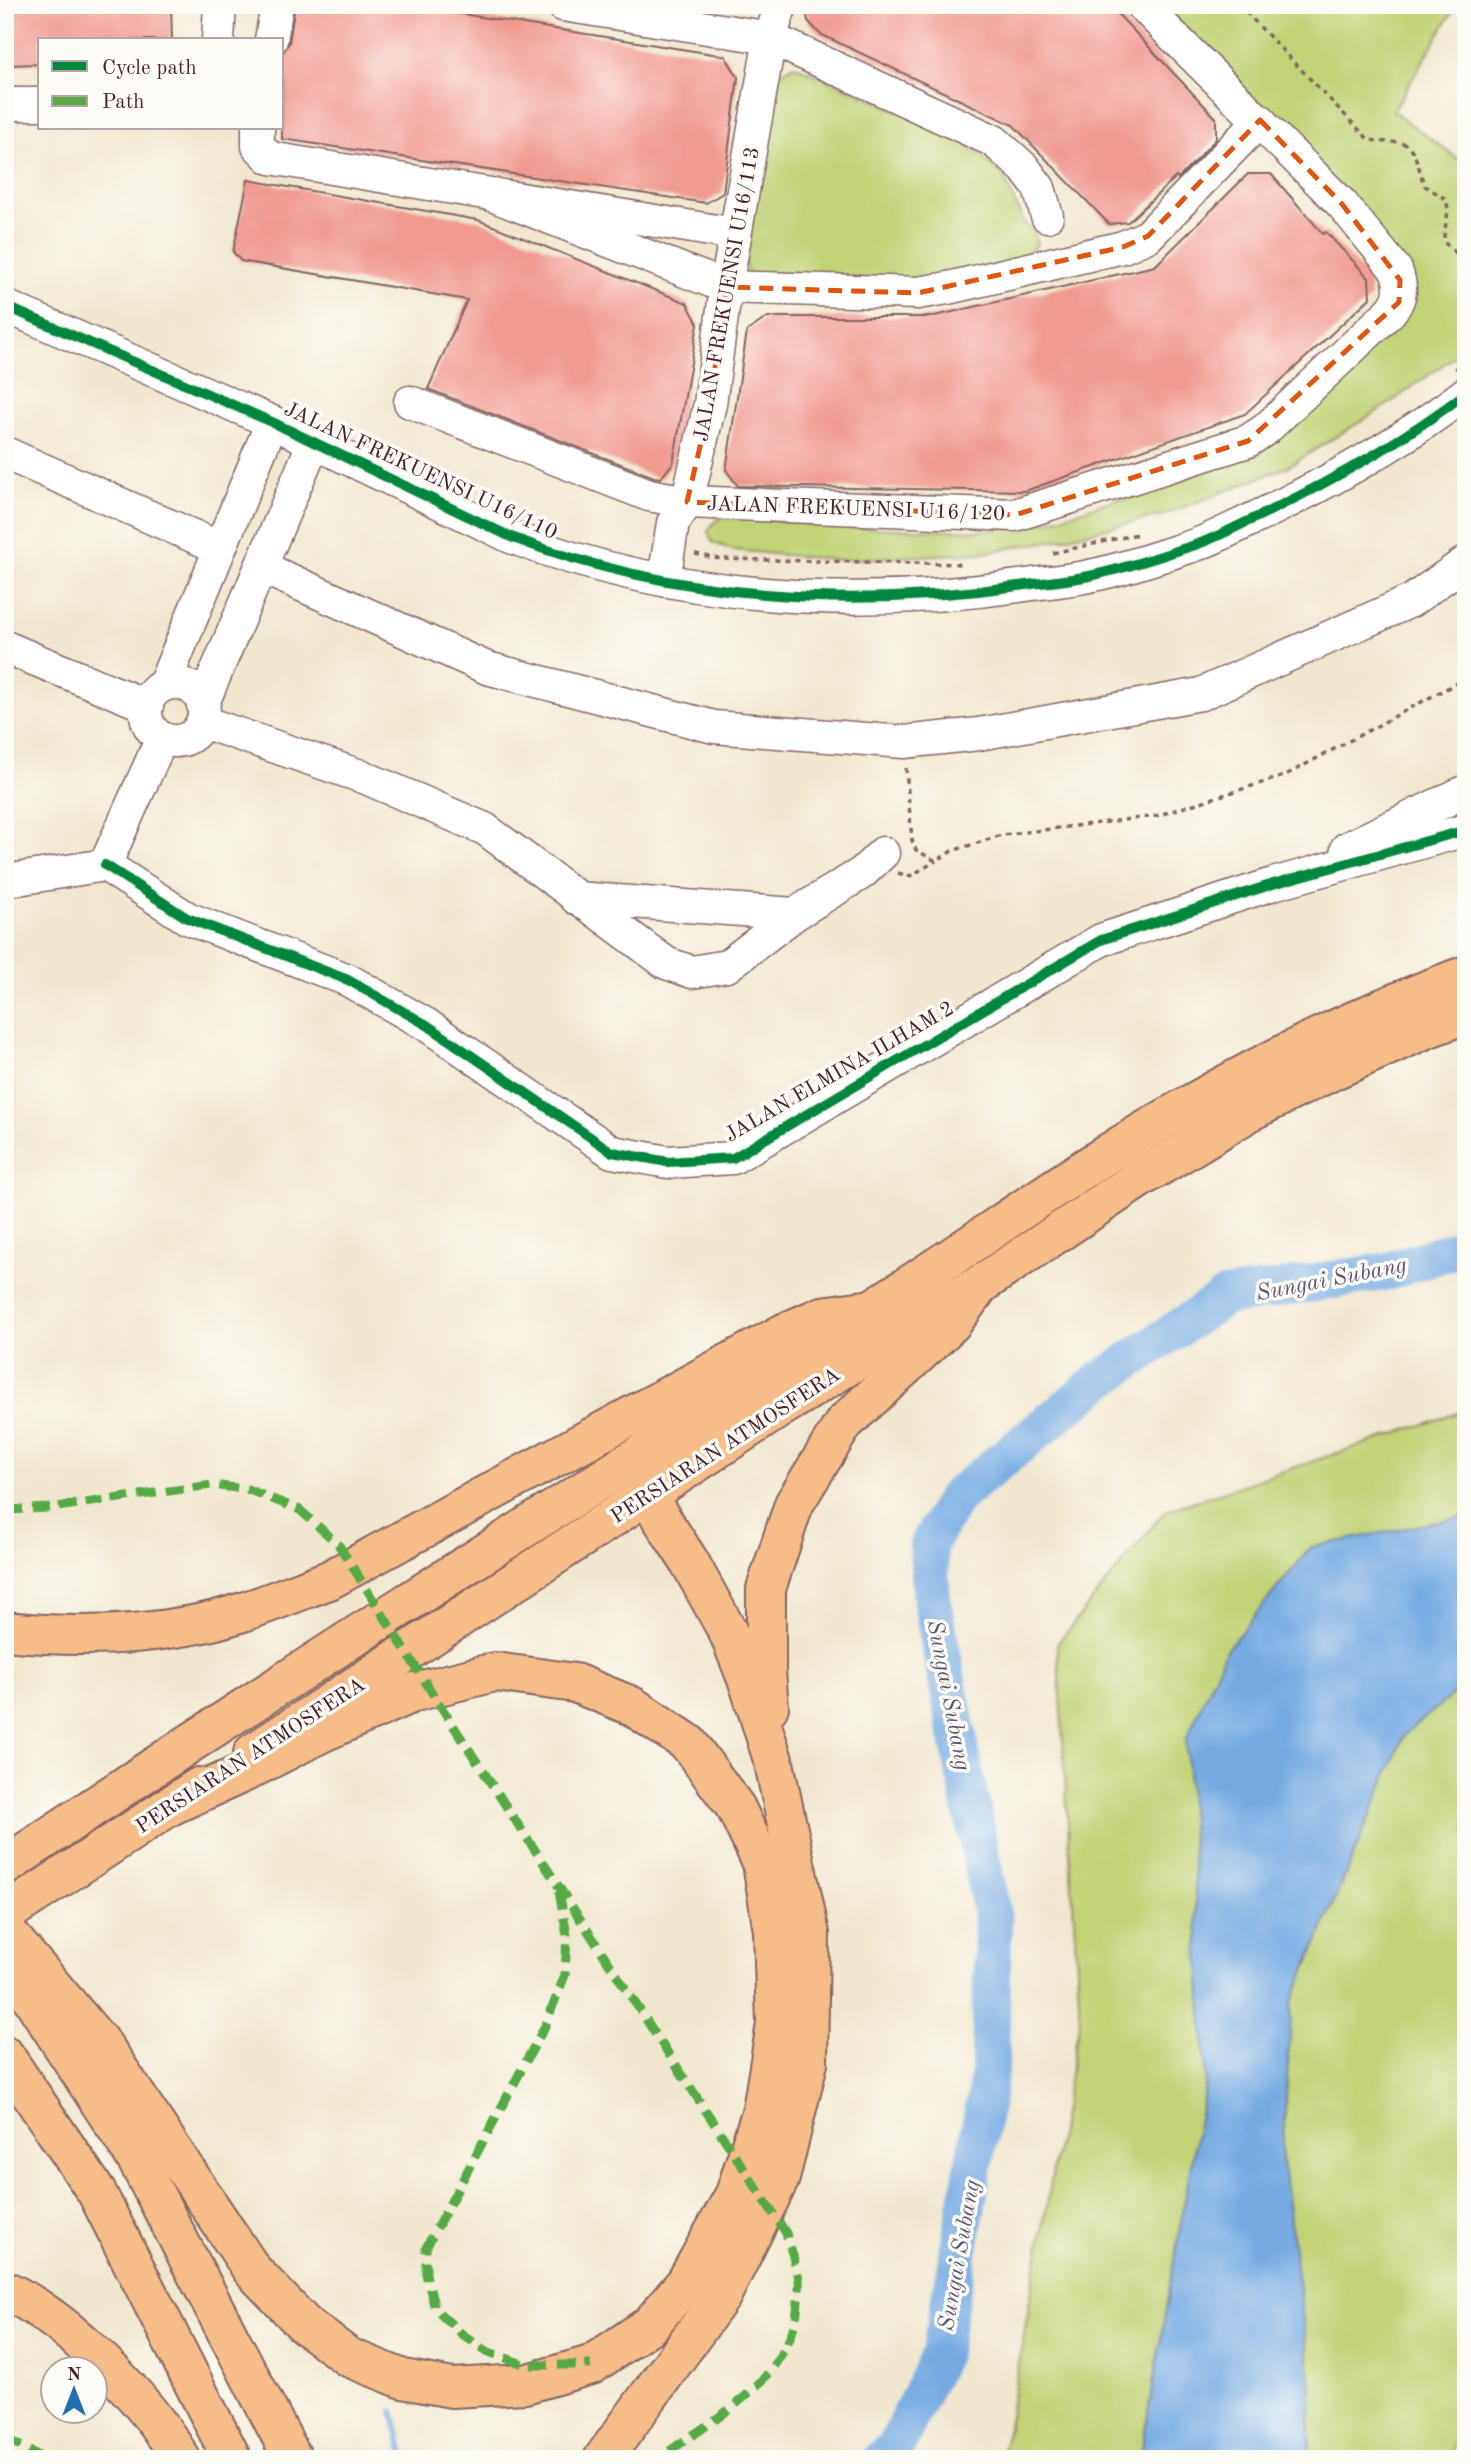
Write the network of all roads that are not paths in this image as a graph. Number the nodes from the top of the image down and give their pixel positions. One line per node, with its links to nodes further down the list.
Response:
1 (220, 5): 6 (street)
2 (277, 5): 7 (street)
3 (563, 5): 8 (street)
4 (781, 5): 8 (street, JALAN FREKUENSI U16/113)
5 (1142, 5): 11 (street, JALAN FREKUENSI U16/120)
6 (218, 38)
7 (271, 38)
8 (769, 38): 14 (street); 15 (street, JALAN FREKUENSI U16/113)
9 (5, 104): 10 (street)
10 (38, 104)
11 (1260, 120): 16 (street); 23 (street, JALAN FREKUENSI U16/120)
12 (257, 133): 13 (street)
13 (492, 195): 15 (street); 16 (street)
14 (1047, 216)
15 (735, 234): 16 (street, JALAN FREKUENSI U16/113)
16 (726, 287): 23 (street, JALAN FREKUENSI U16/113)
17 (5, 306): 20 (street, JALAN FREKUENSI U16/110)
18 (1466, 393): 27 (street, JALAN FREKUENSI U16/110)
19 (410, 402): 23 (street, JALAN FREKUENSI U16/120)
20 (272, 422): 21 (street, JALAN FREKUENSI U16/110); 24 (street)
21 (313, 444): 26 (street); 27 (street, JALAN FREKUENSI U16/110)
22 (5, 453): 24 (street)
23 (687, 502): 27 (street, JALAN FREKUENSI U16/113)
24 (220, 548): 29 (street)
25 (1466, 562): 26 (street)
26 (261, 566): 30 (street)
27 (675, 582)
28 (5, 647): 29 (street)
29 (155, 695): 30 (street); 31 (street)
30 (203, 713): 31 (street); 38 (street)
31 (162, 738): 35 (street)
32 (1466, 791): 37 (street, JALAN ELMINA ILHAM 2)
33 (1466, 830): 37 (street, JALAN ELMINA ILHAM 2)
34 (883, 853): 39 (street)
35 (104, 865): 36 (street); 37 (street, JALAN ELMINA ILHAM 2)
36 (5, 881)
37 (1273, 884)
38 (575, 898): 39 (street); 39 (street)
39 (795, 914)
40 (1466, 975): 43 (main road, PERSIARAN ATMOSFERA)
41 (1466, 1014): 42 (main road, PERSIARAN ATMOSFERA)
42 (981, 1284): 45 (main road, PERSIARAN ATMOSFERA); 47 (main road)
43 (872, 1309): 44 (main road, PERSIARAN ATMOSFERA); 46 (main road)
44 (624, 1464): 45 (main road); 49 (main road, PERSIARAN ATMOSFERA)
45 (647, 1496): 47 (main road); 48 (main road, PERSIARAN ATMOSFERA)
46 (5, 1631)
47 (774, 1763): 58 (main road)
48 (172, 1805): 50 (main road, PERSIARAN ATMOSFERA); 51 (main road)
49 (5, 1866)
50 (5, 1914)
51 (5, 1930)
52 (5, 1958): 57 (main road)
53 (5, 2056): 56 (main road)
54 (5, 2290): 55 (main road)
55 (181, 2459)
56 (232, 2459)
57 (293, 2459)
58 (603, 2459)

